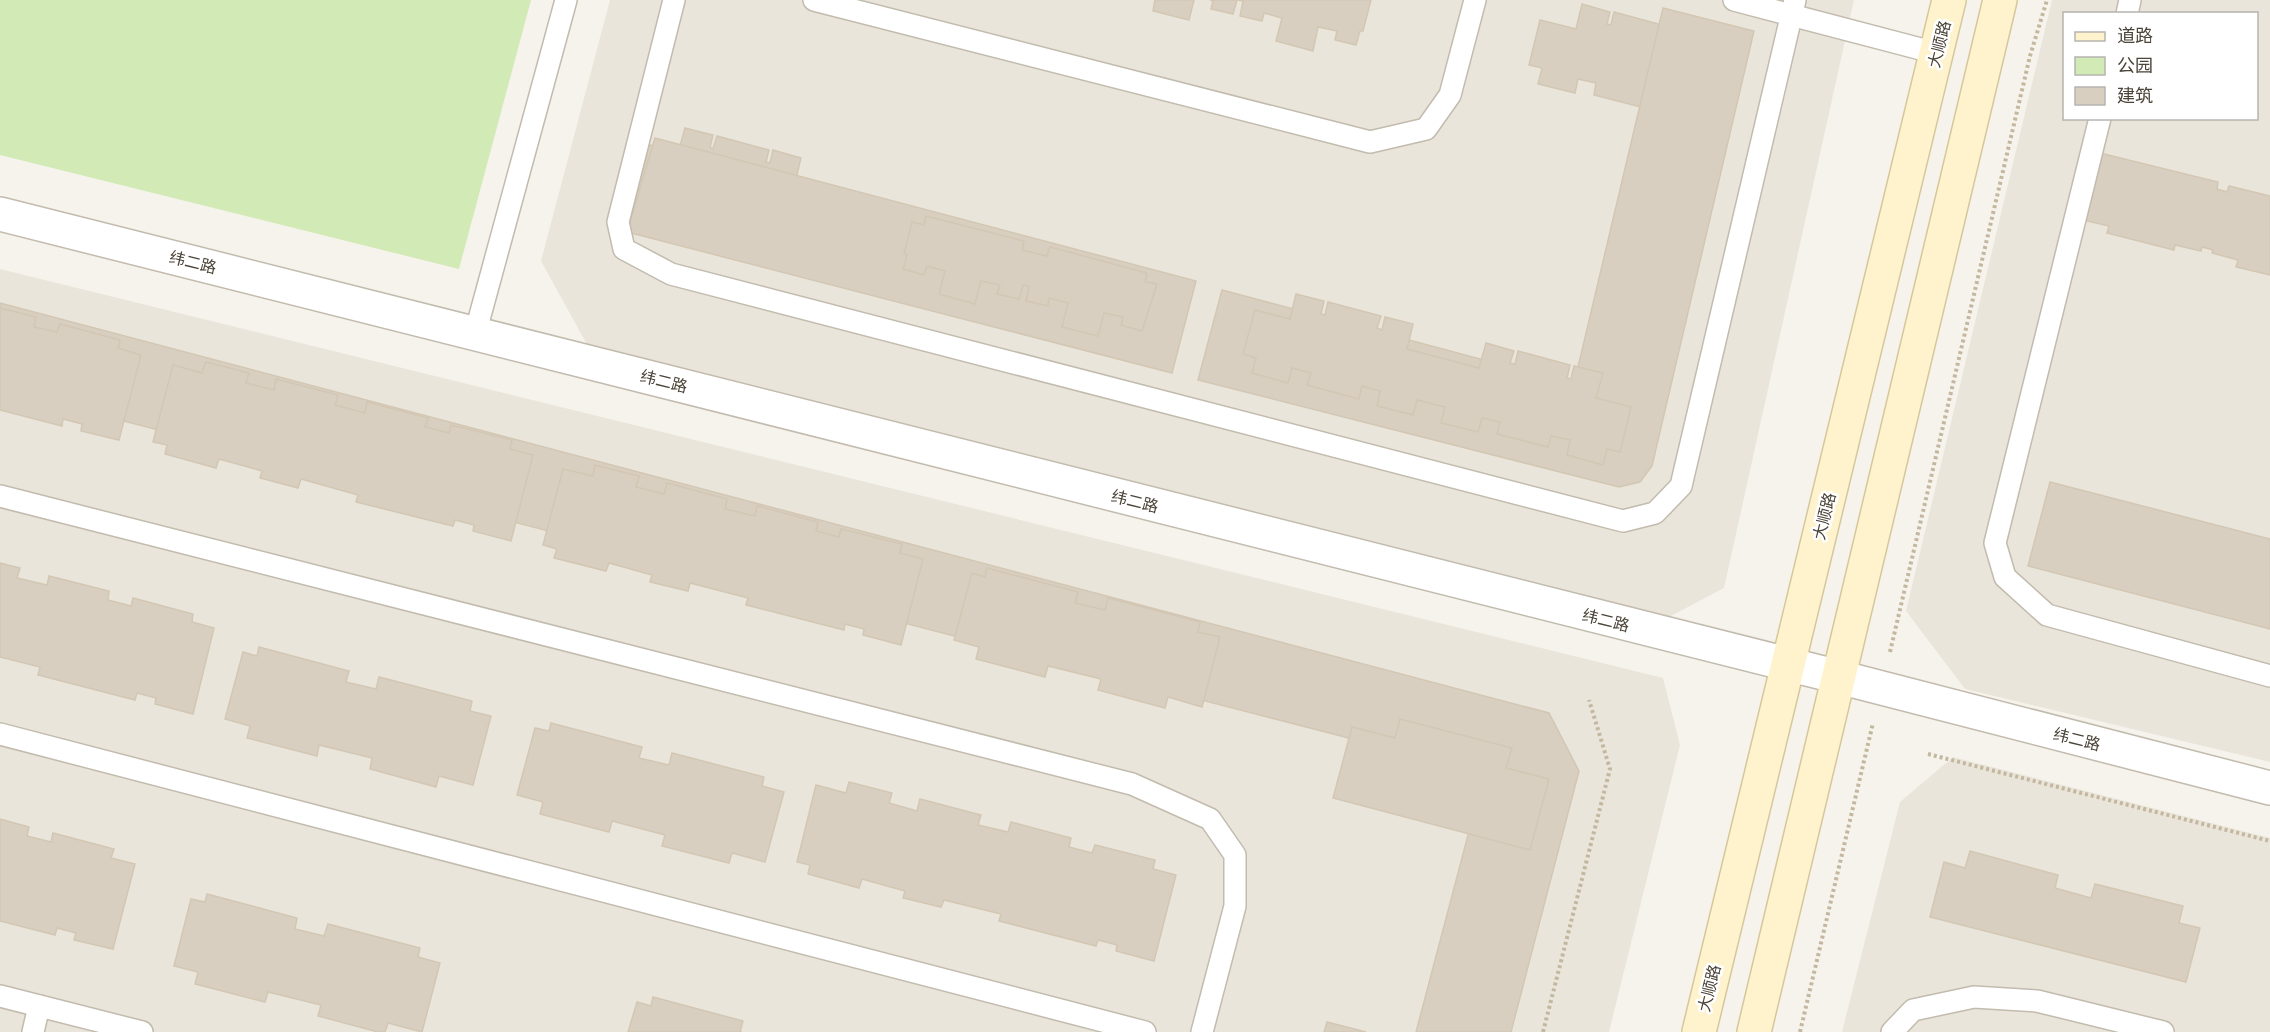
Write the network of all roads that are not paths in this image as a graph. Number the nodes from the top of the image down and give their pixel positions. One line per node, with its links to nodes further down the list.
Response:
1 (566, 0): 12 (lane)
2 (674, 0): 8 (lane)
3 (814, 0): 4 (lane)
4 (1474, 0)
5 (1734, 0): 8 (lane)
6 (1949, 0): 9 (street, 大顺路)
7 (2000, 0): 16 (street)
8 (1793, 8): 9 (lane)
9 (1936, 53): 14 (street, 大顺路)
10 (2100, 120): 15 (lane)
11 (0, 214): 12 (street, 纬二路)
12 (475, 334): 14 (street, 纬二路)
13 (0, 496): 24 (lane)
14 (1788, 666): 16 (street, 纬二路); 25 (street, 大顺路)
15 (2270, 676)
16 (1839, 677): 18 (street, 纬二路); 26 (street)
17 (0, 734): 23 (lane)
18 (2270, 788)
19 (0, 996): 20 (lane)
20 (39, 1006): 21 (lane); 22 (lane)
21 (33, 1032)
22 (142, 1032)
23 (1145, 1032)
24 (1202, 1032)
25 (1699, 1032)
26 (1754, 1032)
27 (1892, 1032): 28 (lane)
28 (2163, 1032)

